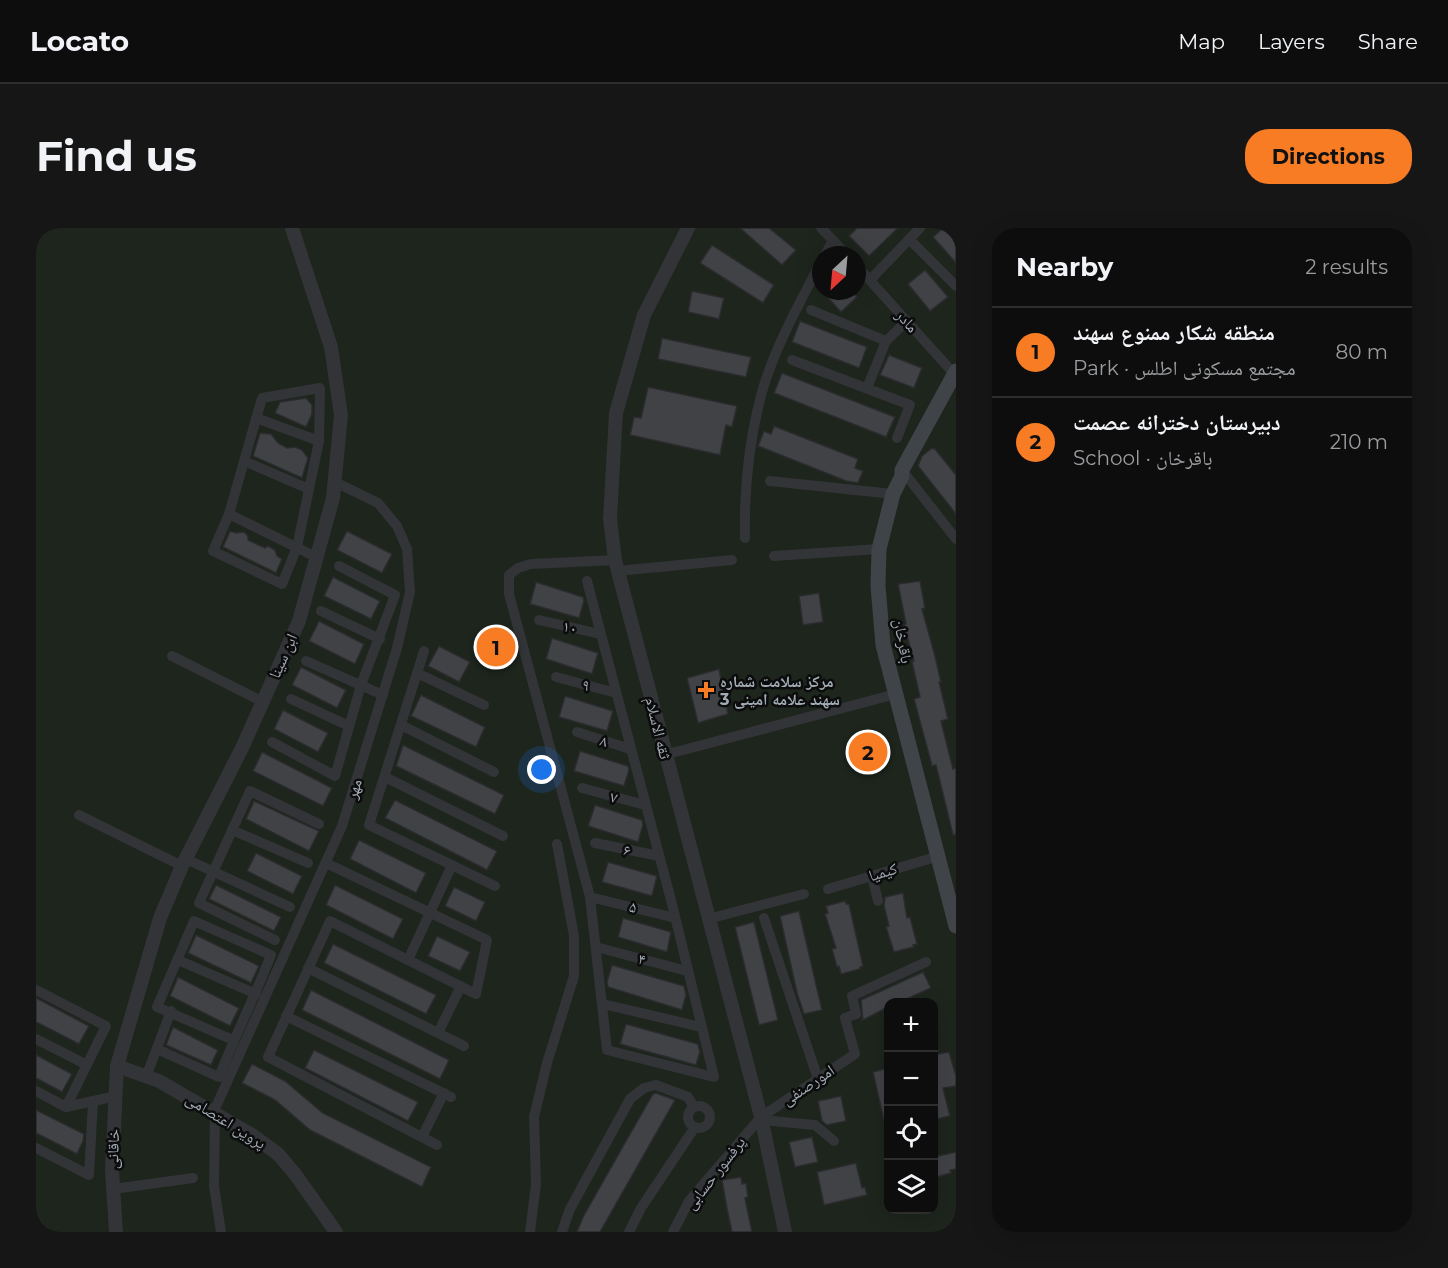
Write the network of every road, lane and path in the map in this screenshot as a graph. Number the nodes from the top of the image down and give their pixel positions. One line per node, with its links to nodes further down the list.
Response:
1 (292, 228): 25 (street, ابن سینا)
2 (688, 228): 37 (street, ثقه الاسلام)
3 (821, 228): 6 (street)
4 (920, 228): 5 (street)
5 (909, 239): 11 (street); 12 (street)
6 (833, 240): 7 (street); 8 (street)
7 (830, 246)
8 (839, 246)
9 (866, 276): 11 (street, مادر)
10 (812, 280): 29 (street)
11 (870, 280): 14 (street, مادر)
12 (956, 286)
13 (811, 310): 15 (street)
14 (907, 321): 15 (street); 17 (street, مادر)
15 (886, 341): 18 (street)
16 (792, 360): 18 (street)
17 (955, 373): 23 (main road, باقرخان)
18 (867, 388): 20 (street)
19 (256, 418): 21 (street); 21 (street); 22 (street)
20 (897, 438)
21 (319, 441): 26 (street)
22 (244, 461): 26 (street); 28 (street)
23 (902, 470): 27 (main road, باقرخان); 30 (street)
24 (770, 481): 27 (street)
25 (335, 482): 34 (street, ابن سینا); 51 (street, مهر)
26 (309, 489): 31 (street)
27 (893, 494): 32 (main road, باقرخان)
28 (229, 514): 31 (street); 31 (street)
29 (745, 538)
30 (956, 538)
31 (297, 547): 34 (street)
32 (879, 549): 33 (street); 50 (main road, باقرخان)
33 (774, 556)
34 (316, 557): 53 (street, ابن سینا)
35 (732, 560): 37 (street)
36 (339, 566): 42 (street)
37 (616, 566): 60 (street, ثقه الاسلام); 82 (street)
38 (587, 581): 41 (street)
39 (321, 611): 42 (street)
40 (539, 621): 41 (street, ۱۰)
41 (600, 634): 49 (street)
42 (380, 639): 48 (street)
43 (424, 651): 46 (street)
44 (172, 656): 53 (street)
45 (306, 661): 48 (street)
46 (417, 673): 54 (street); 55 (street)
47 (556, 677): 49 (street, ۹)
48 (361, 685): 51 (street); 56 (street)
49 (616, 693): 59 (street)
50 (896, 694): 60 (street); 72 (main road, باقرخان)
51 (382, 695): 75 (street, مهر)
52 (291, 699): 56 (street)
53 (263, 702): 73 (street, ابن سینا)
54 (484, 705)
55 (401, 725): 61 (street); 62 (street)
56 (349, 726): 58 (street)
57 (577, 732): 59 (street, ۸)
58 (272, 742)
59 (630, 749): 64 (street)
60 (664, 755): 88 (street, ثقه الاسلام)
61 (494, 772)
62 (385, 777): 68 (street); 76 (street)
63 (582, 788): 64 (street, ۷)
64 (645, 805): 71 (street)
65 (78, 815): 73 (street)
66 (319, 824): 67 (street)
67 (231, 830): 74 (street); 77 (street)
68 (502, 836)
69 (595, 843): 71 (street, ۶)
70 (557, 844): 131 (street)
71 (659, 856): 86 (street)
72 (939, 856): 78 (street, کیمیا); 89 (main road, باقرخان)
73 (184, 862): 77 (street); 110 (street, ابن سینا)
74 (308, 863)
75 (326, 863): 85 (street); 118 (street, مهر)
76 (452, 865): 79 (street); 85 (street)
77 (213, 871): 84 (street); 90 (street)
78 (872, 876): 80 (street, کیمیا); 83 (street)
79 (495, 886)
80 (828, 889)
81 (804, 894): 88 (street)
82 (590, 897): 86 (street, ۵); 91 (street)
83 (878, 902)
84 (290, 908)
85 (430, 913): 93 (street); 97 (street)
86 (675, 918): 96 (street)
87 (764, 918): 112 (street)
88 (708, 919): 119 (street, ثقه الاسلام)
89 (956, 923)
90 (275, 940)
91 (596, 947): 96 (street, ۴); 100 (street)
92 (177, 960): 99 (street); 99 (street); 101 (street)
93 (408, 960): 95 (street); 97 (street)
94 (926, 962): 112 (street, امورصنفی)
95 (308, 968): 102 (street); 104 (street)
96 (687, 971): 103 (street)
97 (461, 986): 104 (street)
98 (36, 990): 109 (street)
99 (256, 994): 106 (street)
100 (603, 1004): 103 (street); 103 (street)
101 (171, 1011): 106 (street); 108 (street)
102 (286, 1016): 121 (street); 121 (street)
103 (702, 1027)
104 (438, 1033): 107 (street)
105 (36, 1039): 109 (street)
106 (233, 1040): 108 (street)
107 (464, 1046)
108 (157, 1049): 111 (street)
109 (87, 1065): 116 (street)
110 (117, 1066): 111 (street, پروین اعتصامی); 114 (street, خاقانی)
111 (147, 1077): 118 (street, پروین اعتصامی)
112 (818, 1079): 119 (street, امورصنفی)
113 (36, 1092): 116 (street)
114 (116, 1096): 115 (street); 126 (street, خاقانی)
115 (93, 1101): 116 (street); 124 (street)
116 (66, 1107)
117 (694, 1107): 120 (street); 120 (street); 132 (street)
118 (215, 1112): 129 (street); 130 (street, پروین اعتصامی)
119 (761, 1118): 122 (street); 127 (street, پرفسور حسابی); 134 (street, ثقه الاسلام)
120 (695, 1127): 133 (street)
121 (422, 1137): 123 (street)
122 (834, 1141)
123 (437, 1144)
124 (36, 1148)
125 (193, 1178): 126 (street)
126 (113, 1188): 128 (street, خاقانی)
127 (677, 1229)
128 (116, 1232)
129 (221, 1232)
130 (336, 1232)
131 (530, 1232)
132 (562, 1232)
133 (629, 1232)
134 (785, 1232)

